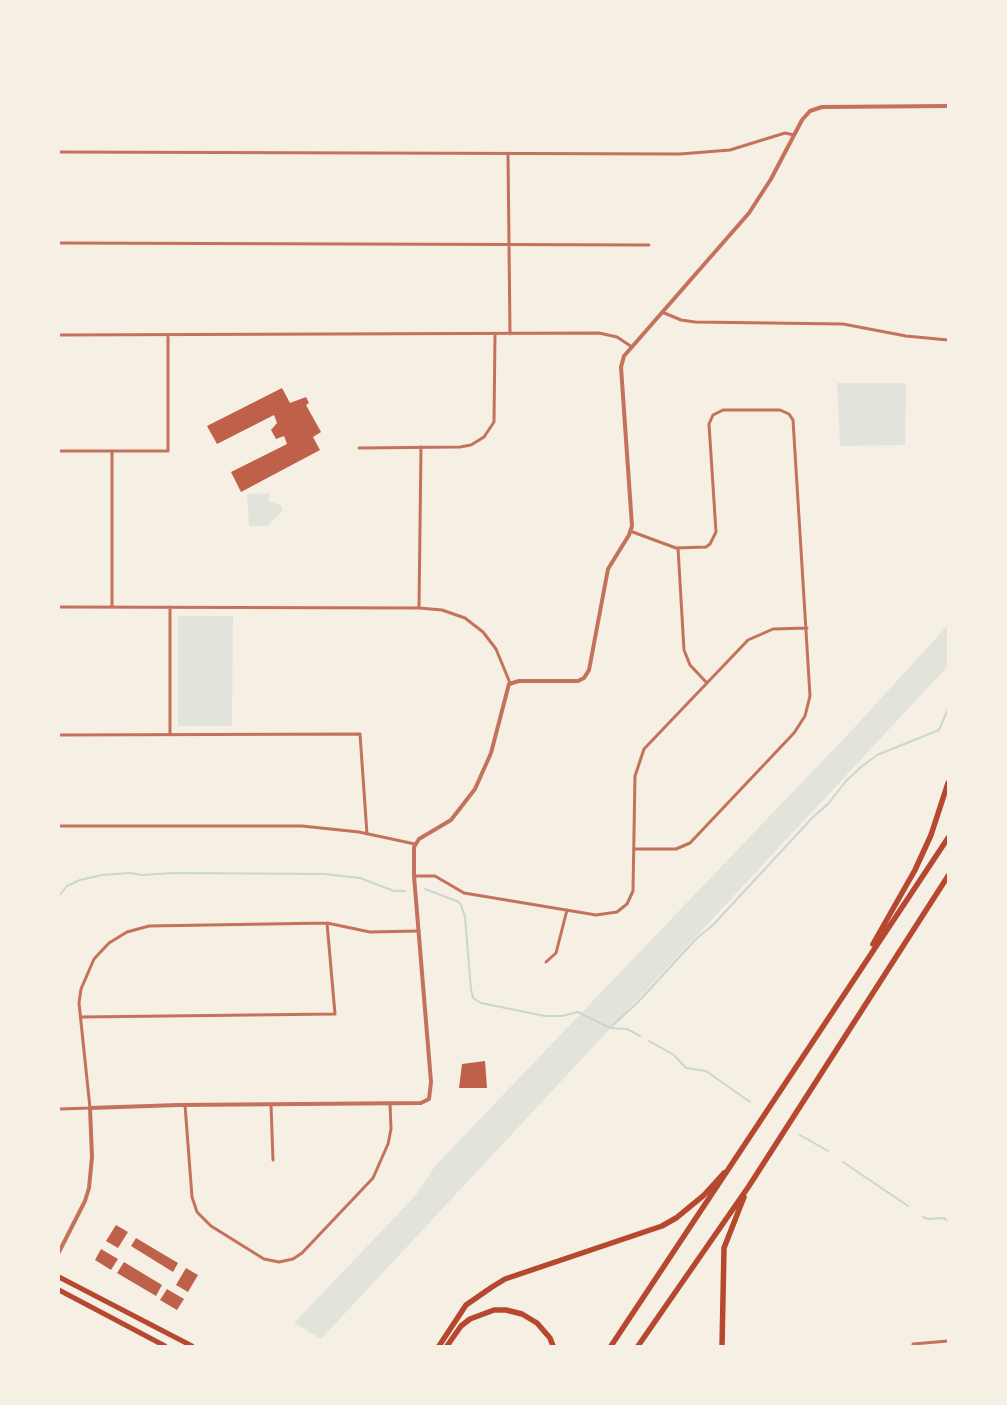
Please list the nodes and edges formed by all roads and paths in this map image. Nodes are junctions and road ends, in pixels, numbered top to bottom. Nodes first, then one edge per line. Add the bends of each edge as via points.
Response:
1 (948, 106) edge
2 (794, 135) junction
3 (59, 152) edge
4 (508, 154) junction
5 (59, 243) edge
6 (508, 245) junction
7 (650, 245) dead end
8 (662, 312) junction
9 (495, 334) junction
10 (510, 334) junction
11 (59, 335) edge
12 (168, 335) junction
13 (948, 340) edge
14 (632, 347) junction
15 (421, 447) junction
16 (359, 448) dead end
17 (59, 451) edge
18 (112, 451) junction
19 (630, 531) junction
20 (678, 548) junction
21 (59, 607) edge
22 (112, 607) junction
23 (170, 607) junction
24 (419, 608) junction
25 (806, 628) junction
26 (706, 682) junction
27 (510, 683) junction
28 (59, 735) edge
29 (170, 735) junction
30 (948, 783) edge
31 (59, 826) edge
32 (367, 834) junction
33 (948, 838) edge
34 (415, 844) junction
35 (634, 849) junction
36 (414, 876) junction
37 (948, 876) edge
38 (567, 910) junction
39 (327, 923) junction
40 (419, 931) junction
41 (546, 962) dead end
42 (852, 981) junction
43 (81, 1017) junction
44 (390, 1103) junction
45 (271, 1104) junction
46 (185, 1105) junction
47 (90, 1108) junction
48 (59, 1109) edge
49 (737, 1159) junction
50 (273, 1160) dead end
51 (749, 1186) junction
52 (59, 1252) edge
53 (59, 1277) edge
54 (59, 1290) edge
55 (948, 1341) edge
56 (913, 1345) edge
57 (165, 1346) edge
58 (192, 1346) edge
59 (439, 1346) edge
60 (447, 1346) edge
61 (553, 1346) edge
62 (611, 1346) edge
63 (638, 1346) edge
64 (722, 1346) edge

1 - 2 street via 822,107 805,115
2 - 4 street via 785,133 741,147 699,153
2 - 8 street via 749,213
3 - 4 street
4 - 6 street
5 - 6 street
6 - 7 street
6 - 10 street
8 - 13 street via 695,322 843,324
8 - 14 street
9 - 10 street
9 - 12 street
9 - 15 street via 494,422 489,432 477,442 464,446
10 - 14 street via 599,333 617,337
11 - 12 street
12 - 18 street via 168,451
14 - 19 street via 625,354 621,367
15 - 16 street
15 - 24 street
17 - 18 street
18 - 22 street
19 - 20 street
19 - 27 street via 608,569 586,675 576,681
20 - 25 street via 706,547 716,536 709,424 713,415 723,410 785,412 795,426
20 - 26 street via 684,650 690,665
21 - 22 street
22 - 23 street
23 - 24 street
23 - 29 street
24 - 27 street via 442,610 474,624 496,649
25 - 26 street via 774,629 756,634
25 - 35 street via 810,696 805,716 794,733 690,842 676,849
26 - 35 street via 644,749 640,758 635,776
27 - 34 street via 491,753 475,789 451,820
28 - 29 street
29 - 32 street via 360,734
30 - 42 highway via 931,835 915,870
31 - 32 street via 286,826
32 - 34 street
33 - 42 highway
34 - 36 street
35 - 38 street via 633,891 622,909 604,915
36 - 38 street via 435,876 464,893
36 - 40 street
37 - 51 highway
38 - 41 street via 556,953
39 - 40 street via 370,932
39 - 43 street via 149,926 128,932 109,943 88,968 81,989
39 - 43 street via 335,1014
40 - 44 street via 431,1093 424,1102
42 - 49 highway
43 - 47 street
44 - 45 street
44 - 46 street via 388,1144 373,1178 302,1253 279,1262 264,1259 211,1226 197,1212 192,1197
45 - 46 street
45 - 50 street
46 - 47 street
47 - 48 street
47 - 52 street via 92,1157 89,1188
49 - 59 highway via 704,1195 662,1226 492,1286 466,1305
49 - 62 highway
51 - 63 highway
51 - 64 highway via 724,1248
53 - 58 main road
54 - 57 main road
55 - 56 street
60 - 61 highway via 470,1319 494,1310 522,1314 537,1323

